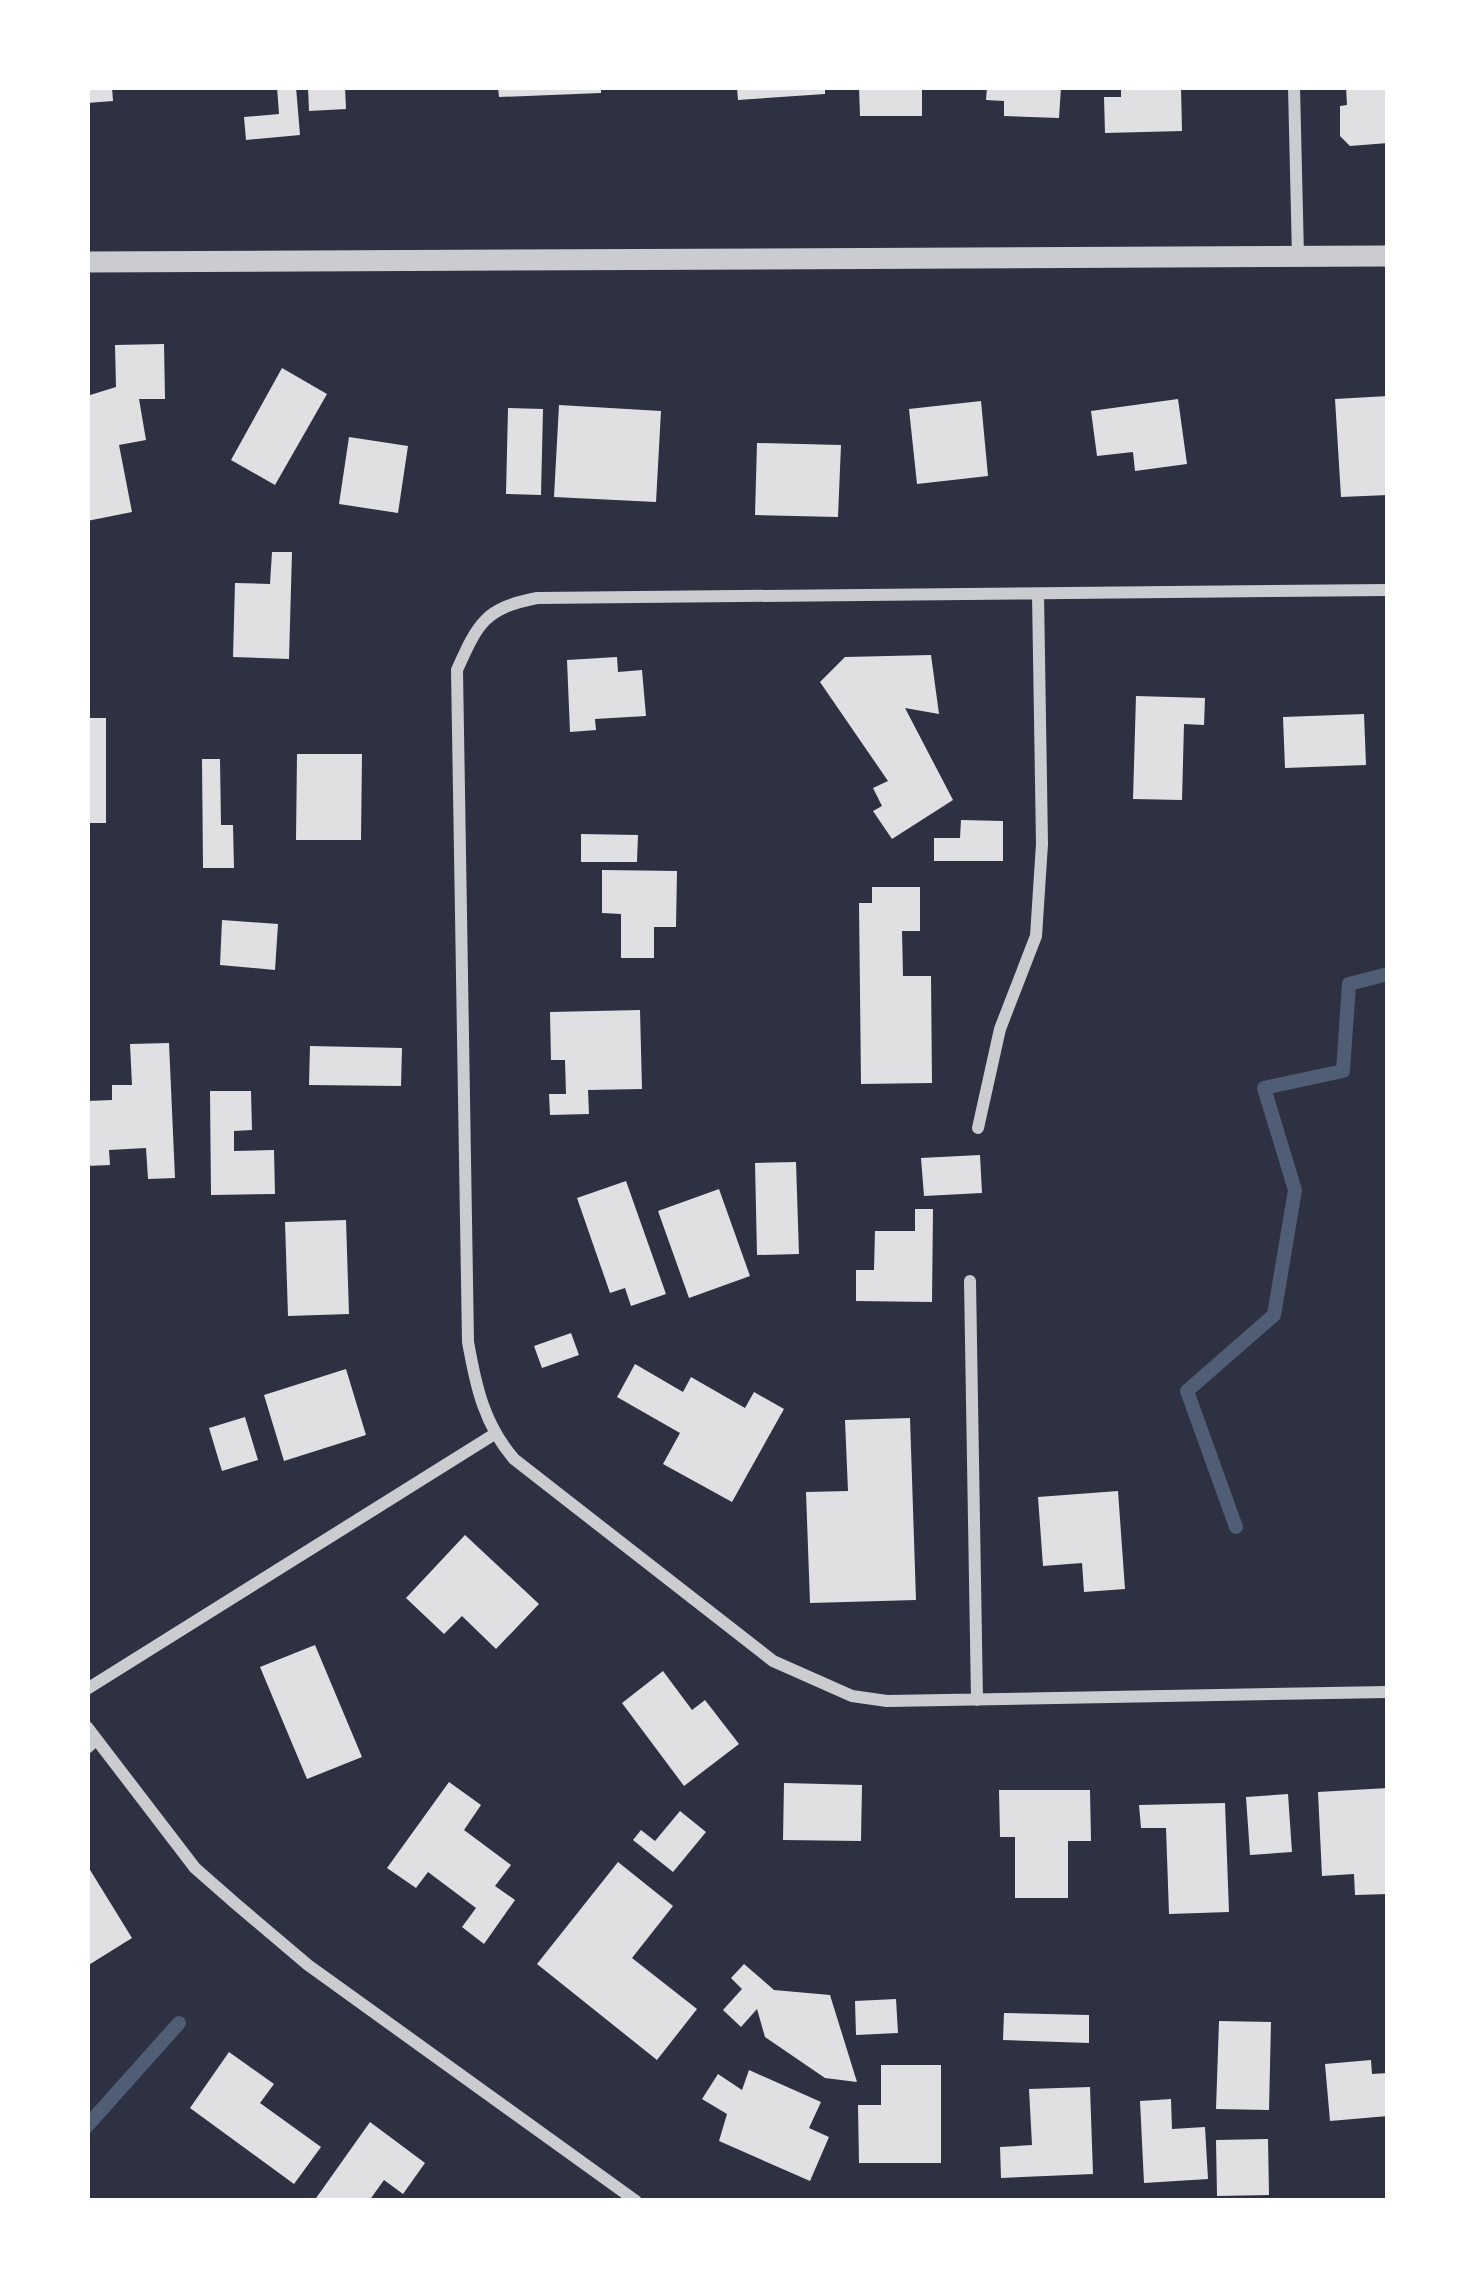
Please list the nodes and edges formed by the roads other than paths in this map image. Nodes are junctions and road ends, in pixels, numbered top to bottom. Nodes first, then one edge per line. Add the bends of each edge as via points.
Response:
1 (1294, 87) edge
2 (1298, 256) junction
3 (1388, 256) edge
4 (87, 262) edge
5 (1388, 590) edge
6 (1038, 594) junction
7 (978, 1128) dead end
8 (970, 1281) dead end
9 (493, 1435) junction
10 (87, 1689) edge
11 (1388, 1692) edge
12 (976, 1700) junction
13 (87, 1727) edge
14 (92, 1746) edge
15 (636, 2201) edge

1 - 2 street
2 - 3 street
2 - 4 street
5 - 6 street
6 - 7 street via 1036,936 1000,1029
6 - 9 street via 537,598 498,605 474,632 457,670 467,1342
8 - 12 street
9 - 10 street
9 - 12 street via 514,1460 773,1661 852,1696
11 - 12 street
13 - 14 street
14 - 15 street via 195,1868 308,1966

